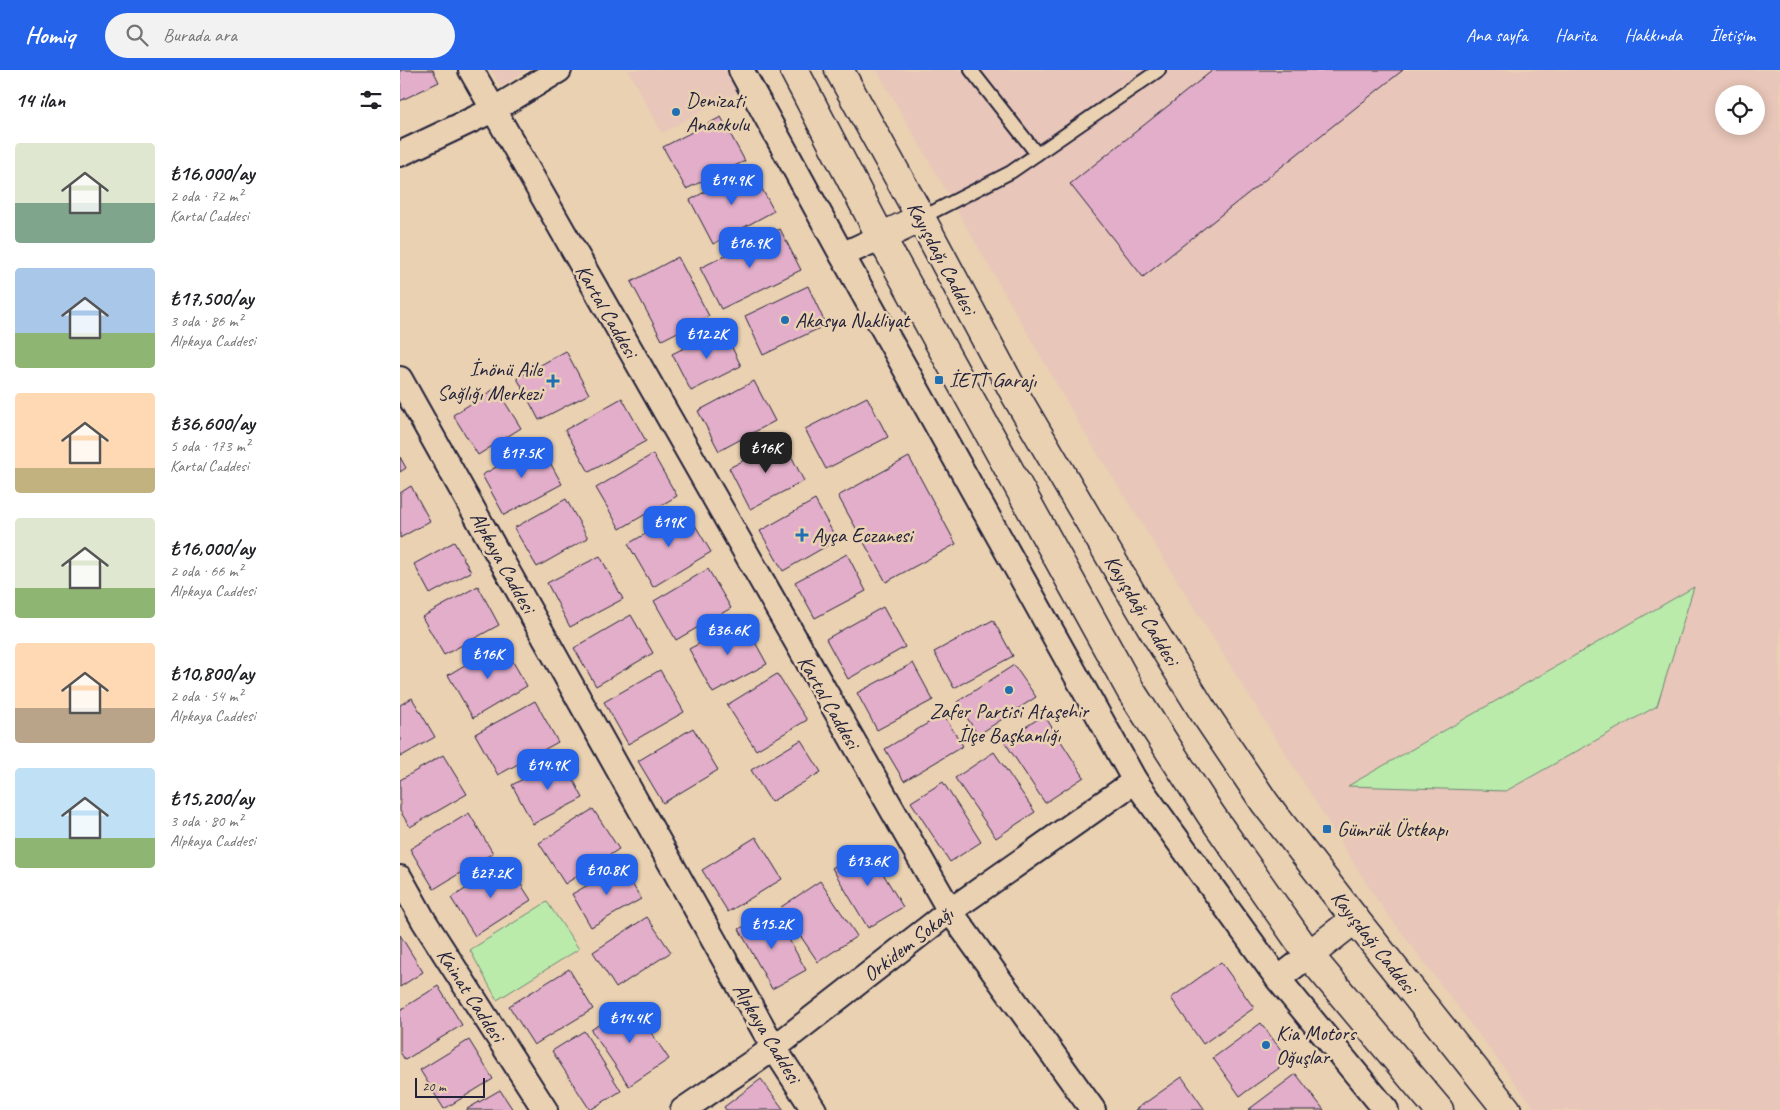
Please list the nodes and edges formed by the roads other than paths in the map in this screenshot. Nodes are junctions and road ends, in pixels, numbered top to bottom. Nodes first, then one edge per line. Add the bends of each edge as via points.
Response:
1 (471, 70) edge
2 (559, 70) edge
3 (741, 70) edge
4 (794, 70) edge
5 (838, 70) edge
6 (971, 70) edge
7 (1159, 70) edge
8 (494, 110) junction
9 (400, 154) edge
10 (1037, 154) junction
11 (921, 218) junction
12 (880, 237) junction
13 (842, 255) junction
14 (400, 379) edge
15 (1135, 781) junction
16 (400, 878) edge
17 (950, 912) junction
18 (1355, 919) junction
19 (1309, 955) junction
20 (1278, 979) junction
21 (774, 1048) junction
22 (545, 1110) edge
23 (683, 1110) edge
24 (814, 1110) edge
25 (1093, 1110) edge
26 (1386, 1110) edge
27 (1439, 1110) edge
28 (1507, 1110) edge

1 - 8 street, Kartal Caddesi
2 - 8 street
3 - 13 street
4 - 12 main road, Kayışdağı Caddesi
5 - 11 main road, Kayışdağı Caddesi
6 - 10 lane
7 - 10 lane
8 - 9 street
8 - 17 street, Kartal Caddesi
10 - 11 lane via 1011,172
11 - 12 main road
11 - 18 main road, Kayışdağı Caddesi via 1016,396 1192,693 1265,803
12 - 13 street
12 - 19 main road, Kayışdağı Caddesi via 1131,691 1211,815
13 - 15 street
14 - 21 street, Alpkaya Caddesi
15 - 17 street, Orkidem Sokağı
15 - 20 street
16 - 22 street, Kainat Caddesi
17 - 21 street, Orkidem Sokağı
17 - 25 street, Kartal Caddesi
18 - 19 main road
18 - 28 main road, Kayışdağı Caddesi
19 - 20 street
19 - 27 main road, Kayışdağı Caddesi
20 - 26 street
21 - 23 street, Orkidem Sokağı
21 - 24 street, Alpkaya Caddesi

